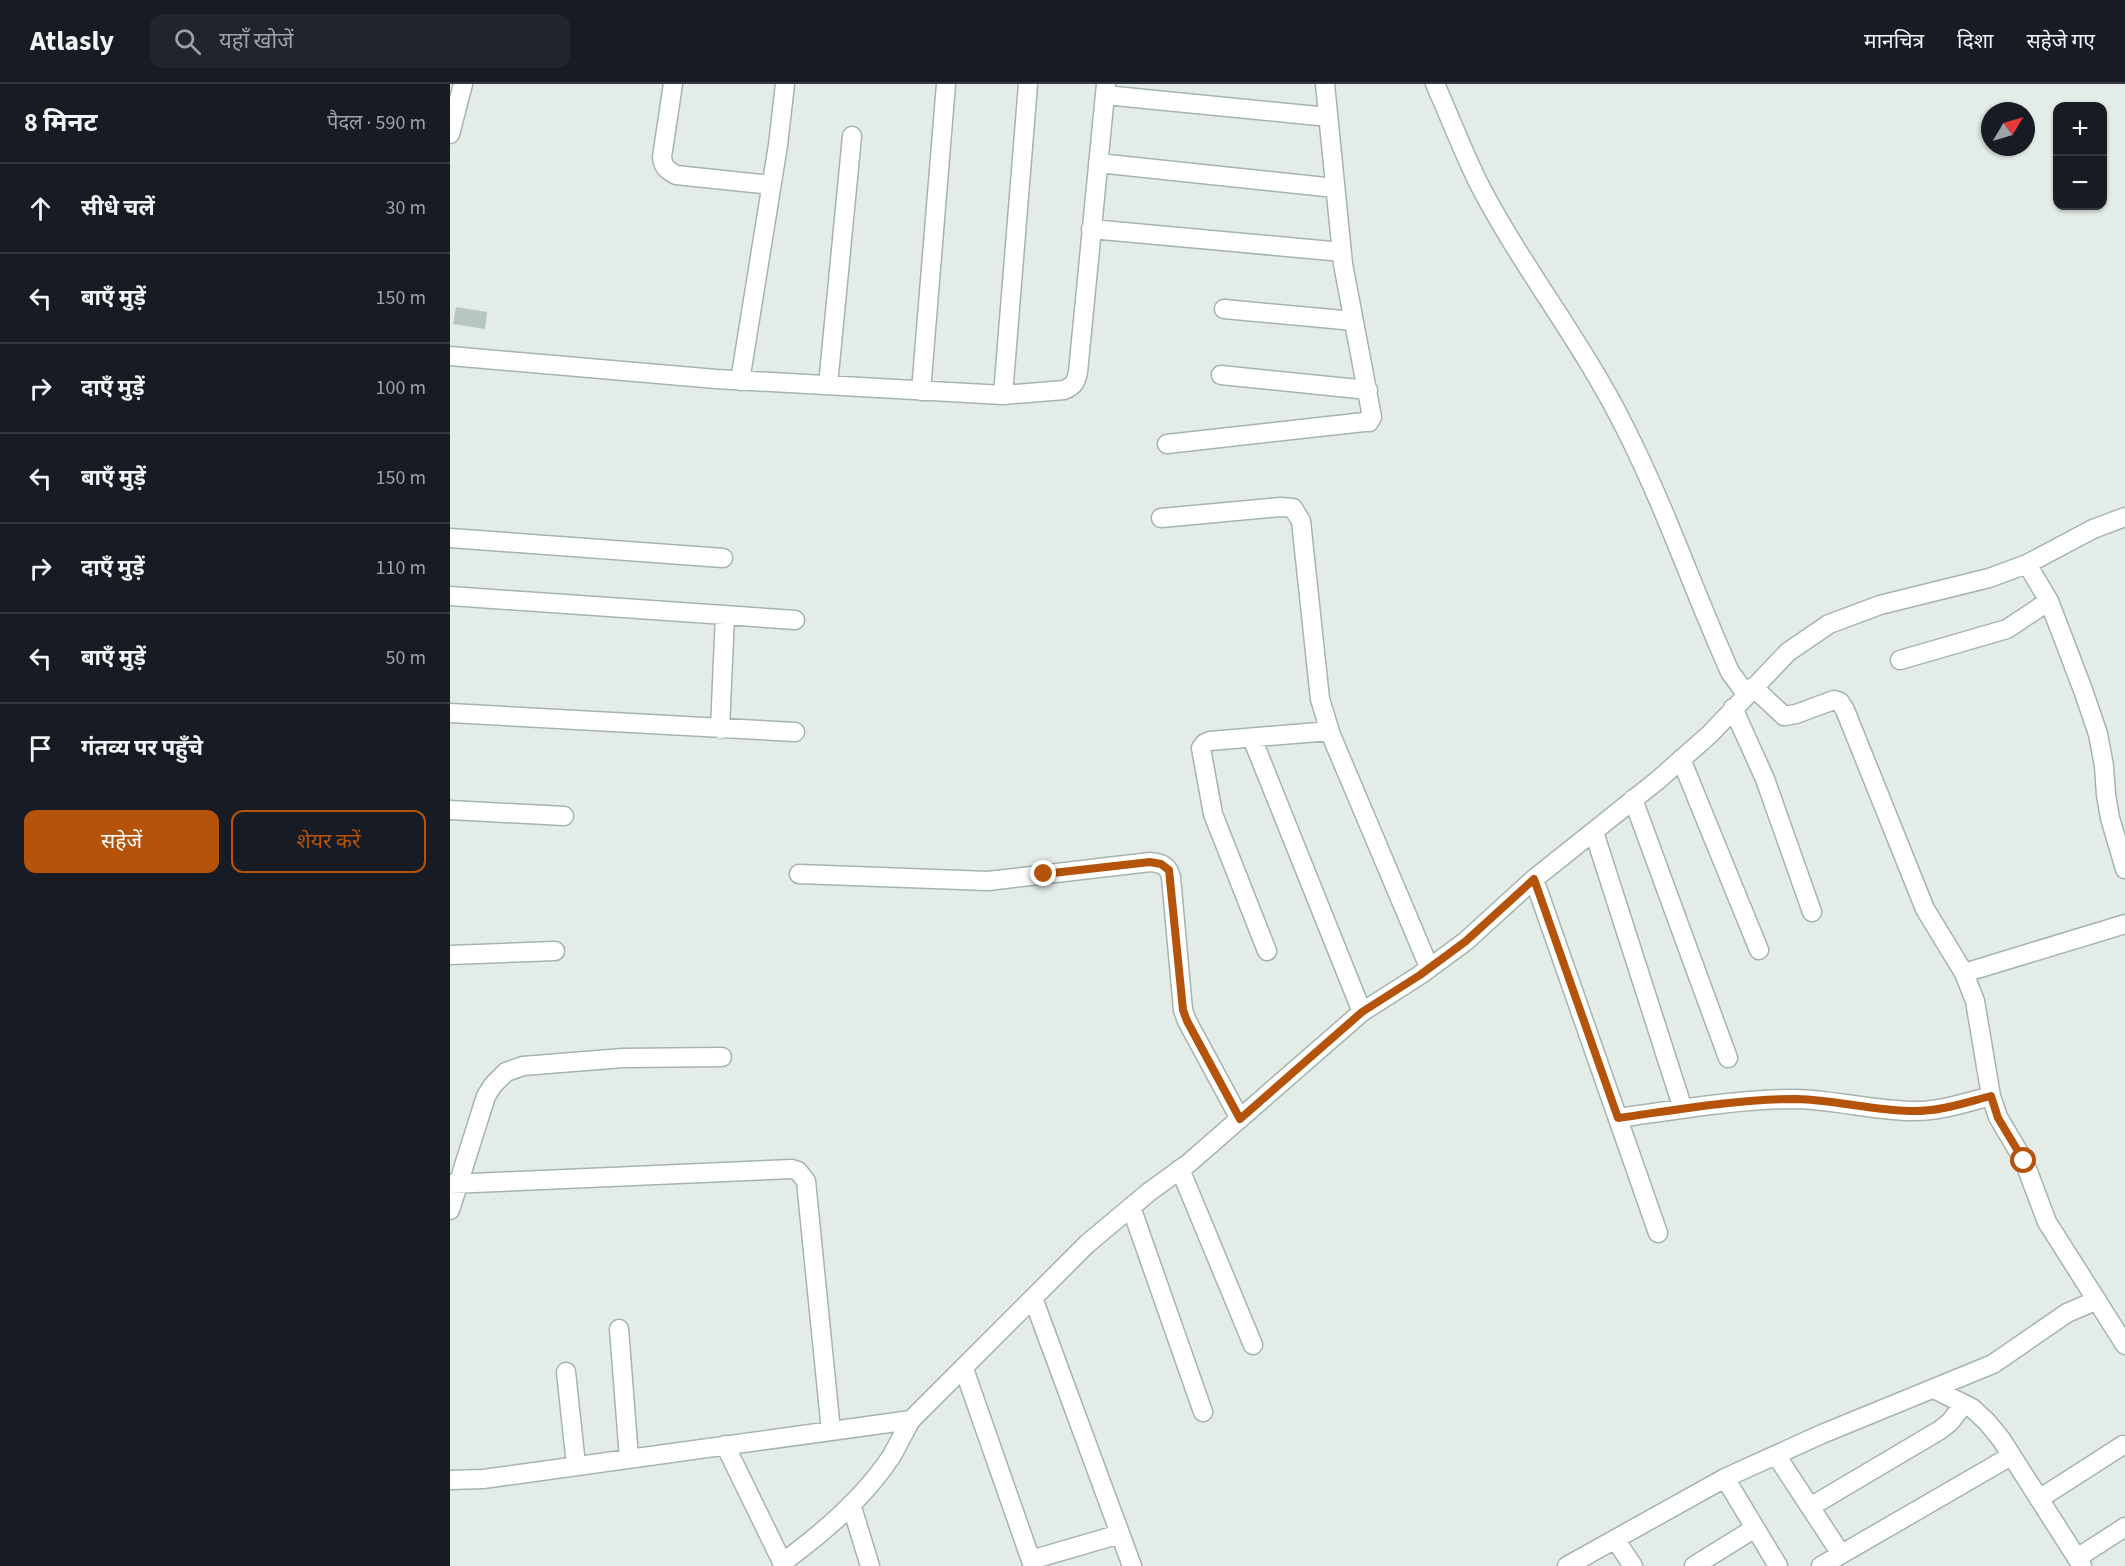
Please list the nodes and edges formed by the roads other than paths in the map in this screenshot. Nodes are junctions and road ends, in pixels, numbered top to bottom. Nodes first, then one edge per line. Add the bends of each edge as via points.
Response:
1 (463, 84) edge
2 (673, 84) edge
3 (785, 84) edge
4 (946, 84) edge
5 (1028, 84) edge
6 (1325, 84) edge
7 (1435, 84) edge
8 (1106, 90) edge
9 (1328, 117) junction
10 (450, 135) edge
11 (852, 136) dead end
12 (1098, 163) junction
13 (771, 185) junction
14 (1335, 188) junction
15 (1091, 229) junction
16 (1342, 252) junction
17 (1224, 309) dead end
18 (1354, 321) junction
19 (450, 356) edge
20 (1221, 375) dead end
21 (740, 381) junction
22 (828, 385) junction
23 (1368, 390) junction
24 (921, 391) junction
25 (1004, 395) junction
26 (1167, 444) dead end
27 (1161, 518) dead end
28 (2123, 522) edge
29 (450, 538) edge
30 (723, 558) dead end
31 (2027, 564) junction
32 (450, 596) edge
33 (2049, 601) junction
34 (725, 615) junction
35 (795, 620) dead end
36 (1900, 660) dead end
37 (1750, 690) junction
38 (1733, 708) junction
39 (450, 713) edge
40 (720, 729) junction
41 (1330, 731) junction
42 (795, 732) dead end
43 (1252, 738) junction
44 (1681, 759) junction
45 (1633, 799) junction
46 (450, 810) edge
47 (564, 816) dead end
48 (1594, 832) junction
49 (2125, 868) edge
50 (800, 874) dead end
51 (1534, 879) junction
52 (1812, 912) dead end
53 (2125, 924) edge
54 (1759, 950) dead end
55 (555, 951) dead end
56 (1267, 951) dead end
57 (450, 955) edge
58 (1429, 968) junction
59 (1964, 973) junction
60 (1362, 1012) junction
61 (722, 1056) dead end
62 (1728, 1058) dead end
63 (1991, 1096) junction
64 (1683, 1110) junction
65 (1618, 1118) junction
66 (1240, 1119) junction
67 (1180, 1169) junction
68 (454, 1184) edge
69 (1131, 1207) junction
70 (450, 1210) edge
71 (1658, 1233) dead end
72 (1033, 1298) junction
73 (2097, 1300) junction
74 (619, 1329) dead end
75 (1253, 1345) dead end
76 (2125, 1345) edge
77 (964, 1370) junction
78 (566, 1372) dead end
79 (1934, 1389) junction
80 (1964, 1404) junction
81 (1203, 1412) dead end
82 (911, 1420) junction
83 (831, 1431) junction
84 (724, 1445) junction
85 (2123, 1445) dead end
86 (1776, 1455) junction
87 (2011, 1456) junction
88 (629, 1458) junction
89 (576, 1465) junction
90 (1725, 1478) junction
91 (450, 1480) edge
92 (2039, 1499) junction
93 (851, 1504) junction
94 (1810, 1507) junction
95 (2125, 1527) edge
96 (1755, 1528) junction
97 (1120, 1533) junction
98 (1615, 1539) junction
99 (1841, 1554) junction
100 (2079, 1562) edge
101 (1032, 1563) edge
102 (783, 1564) edge
103 (870, 1566) edge
104 (1132, 1566) edge
105 (1567, 1566) edge
106 (1633, 1566) edge
107 (1694, 1566) edge
108 (1778, 1566) edge
109 (1821, 1566) edge

1 - 10 street
2 - 13 street via 662,157 667,171
3 - 13 street
4 - 24 street
5 - 25 street
6 - 9 street
7 - 37 street via 1479,184 1593,368 1626,429 1661,503 1730,672
8 - 9 street
8 - 12 street
9 - 14 street
11 - 22 street
12 - 14 street
12 - 15 street
13 - 21 street
14 - 16 street
15 - 16 street
15 - 25 street via 1076,382 1064,390
16 - 18 street
17 - 18 street
18 - 23 street
19 - 21 street
20 - 23 street
21 - 22 street
22 - 24 street
23 - 26 street via 1372,412 1369,422
24 - 25 street
27 - 41 street via 1280,507 1293,508 1297,513 1320,699
28 - 31 street via 2093,529
29 - 30 street
31 - 33 street
31 - 37 street via 1989,578 1880,605 1829,624 1788,652
32 - 34 street
33 - 36 street via 2007,629
33 - 49 street via 2098,735 2110,818
34 - 35 street
34 - 40 street
37 - 38 street
37 - 59 street via 1784,716 1834,700 1840,702 1924,909
38 - 44 street
38 - 52 street via 1765,779
39 - 40 street
40 - 42 street
41 - 43 street
41 - 58 street
43 - 56 street via 1210,741 1201,748 1213,814
43 - 60 street
44 - 45 street
44 - 54 street
45 - 48 street
45 - 62 street
46 - 47 street
48 - 51 street
48 - 64 street
50 - 66 street via 988,881 1150,862 1161,864 1171,877 1183,1010
51 - 58 street via 1466,941
51 - 65 street
53 - 59 street
55 - 57 street
58 - 60 street
59 - 63 street via 1975,1001
60 - 66 street
61 - 68 street via 612,1059 523,1066 507,1072 486,1096
63 - 64 street via 1950,1107 1911,1111 1795,1099
63 - 73 street via 1998,1118 2024,1161 2047,1222
64 - 65 street
65 - 71 street
66 - 67 street
67 - 69 street
67 - 75 street
68 - 70 street
68 - 83 street via 798,1171 806,1181
69 - 72 street
69 - 81 street
72 - 77 street
72 - 97 street
73 - 76 street
73 - 79 street via 2067,1312 1993,1364
74 - 88 street
77 - 82 street
77 - 101 street
78 - 89 street
79 - 80 street
79 - 86 street
80 - 87 street via 1987,1422
80 - 94 street via 1940,1430
82 - 83 street
82 - 93 street via 890,1457
83 - 84 street
84 - 88 street
84 - 102 street
85 - 92 street
86 - 90 street
86 - 94 street
87 - 92 street
87 - 99 street
88 - 89 street
89 - 91 street
90 - 96 street
90 - 98 street
92 - 100 street
93 - 102 street
93 - 103 street
94 - 99 street
95 - 100 street
96 - 107 street
96 - 108 street
97 - 101 street
97 - 104 street
98 - 105 street
98 - 106 street
99 - 109 street

